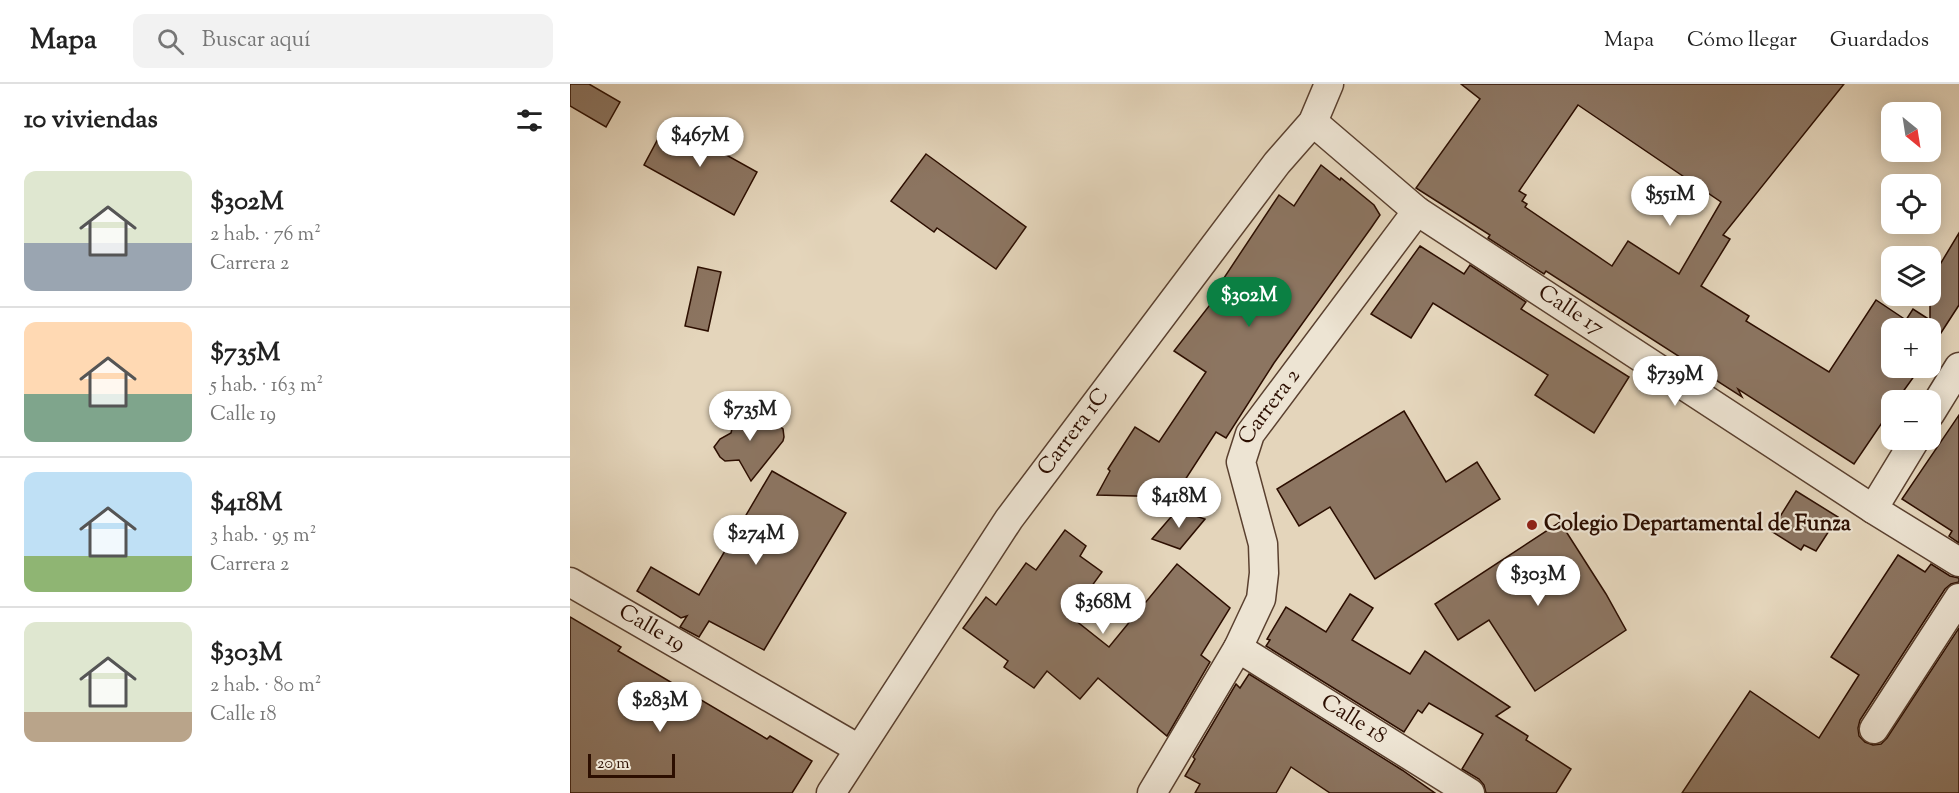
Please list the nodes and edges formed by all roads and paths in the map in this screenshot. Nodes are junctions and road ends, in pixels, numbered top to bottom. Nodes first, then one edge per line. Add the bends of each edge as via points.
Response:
1 (1329, 84) edge
2 (1313, 123) junction
3 (1417, 211) junction
4 (1959, 367) edge
5 (1941, 396) edge
6 (1909, 450) edge
7 (1873, 509) junction
8 (1959, 562) edge
9 (570, 582) edge
10 (1959, 598) edge
11 (1238, 648) junction
12 (1874, 729) dead end
13 (859, 749) junction
14 (831, 793) edge
15 (1152, 793) edge
16 (1470, 793) edge

1 - 2 street, Carrera 1C
2 - 3 street, Calle 17
2 - 13 street, Carrera 1C via 1277,163 1009,519
3 - 7 street, Calle 17
3 - 11 street, Carrera 2 via 1250,434 1241,462 1263,544 1264,573 1261,599
4 - 5 street
6 - 7 street
7 - 8 street, Calle 17
9 - 13 street, Calle 19
10 - 12 street
11 - 15 street, Carrera 2
11 - 16 street, Calle 18
13 - 14 street, Carrera 1C

